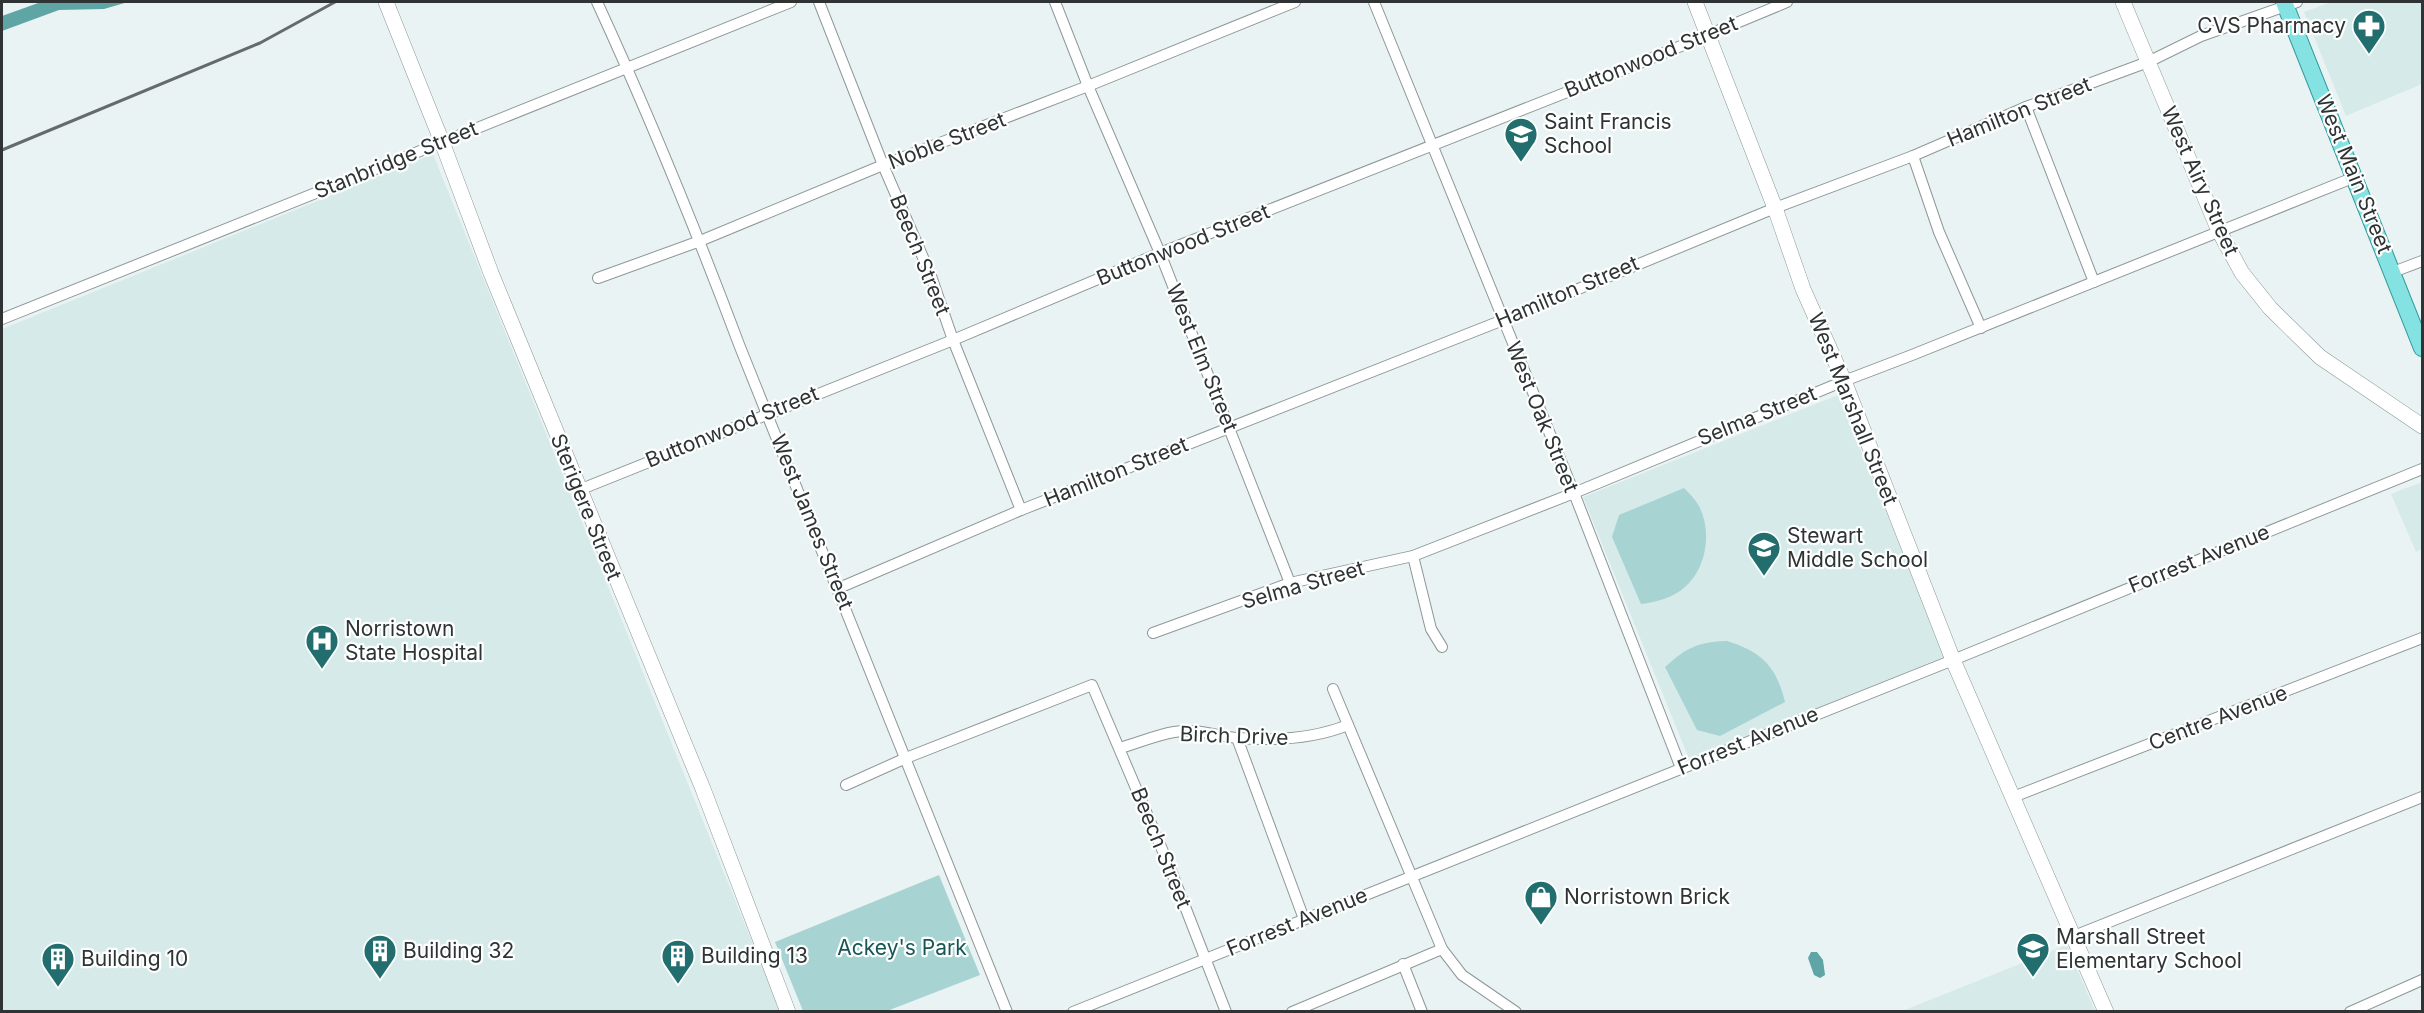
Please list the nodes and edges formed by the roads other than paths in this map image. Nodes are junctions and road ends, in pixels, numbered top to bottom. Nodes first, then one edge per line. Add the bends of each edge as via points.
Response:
1 (386, 2) edge
2 (597, 2) edge
3 (791, 2) edge
4 (819, 2) edge
5 (1055, 2) edge
6 (1295, 2) edge
7 (1374, 2) edge
8 (1695, 2) edge
9 (1787, 2) edge
10 (2123, 2) edge
11 (2289, 3) edge
12 (1709, 33) junction
13 (2148, 62) junction
14 (627, 67) junction
15 (1088, 86) junction
16 (2026, 106) junction
17 (442, 142) junction
18 (1431, 145) junction
19 (1913, 156) junction
20 (882, 165) junction
21 (2355, 177) junction
22 (1775, 208) junction
23 (2219, 231) junction
24 (700, 241) junction
25 (1160, 253) junction
26 (2422, 261) edge
27 (2393, 272) junction
28 (598, 278) dead end
29 (2094, 282) junction
30 (2, 319) edge
31 (1503, 320) junction
32 (1981, 328) junction
33 (953, 340) junction
34 (2422, 348) edge
35 (1844, 381) junction
36 (768, 412) junction
37 (2422, 426) edge
38 (1229, 427) junction
39 (2422, 469) edge
40 (579, 490) junction
41 (1574, 493) junction
42 (1021, 510) junction
43 (1413, 556) junction
44 (1290, 584) junction
45 (838, 588) junction
46 (1153, 633) dead end
47 (2422, 638) edge
48 (1442, 647) dead end
49 (1953, 660) junction
50 (1333, 689) dead end
51 (1348, 725) junction
52 (1237, 738) junction
53 (1120, 748) junction
54 (906, 758) junction
55 (1681, 768) junction
56 (846, 785) dead end
57 (2013, 797) junction
58 (2422, 797) edge
59 (1411, 876) junction
60 (1304, 919) junction
61 (2074, 936) junction
62 (1442, 949) junction
63 (1205, 959) junction
64 (1403, 964) junction
65 (2422, 980) edge
66 (788, 1011) edge
67 (1007, 1011) edge
68 (1073, 1011) edge
69 (1226, 1011) edge
70 (1292, 1011) edge
71 (1422, 1011) edge
72 (1516, 1011) edge
73 (2106, 1011) edge
74 (2350, 1011) edge

1 - 17 street, Sterigere Street
2 - 14 street, West James Street
3 - 14 street, Stanbridge Street
4 - 20 street, Beech Street
5 - 15 street, West Elm Street
6 - 15 street, Noble Street
7 - 18 street, West Oak Street
8 - 12 street, West Marshall Street
9 - 12 street, Buttonwood Street
10 - 13 street, West Airy Street
11 - 13 street, Hamilton Street via 2201,36
11 - 21 main road, West Main Street
12 - 18 street, Buttonwood Street via 1628,69
12 - 22 street, West Marshall Street
13 - 16 street, Hamilton Street
13 - 23 street, West Airy Street
14 - 17 street, Stanbridge Street
14 - 24 street, West James Street
15 - 20 street, Noble Street
15 - 25 street, West Elm Street
16 - 19 street, Hamilton Street
16 - 29 street
17 - 30 street, Stanbridge Street
17 - 40 street, Sterigere Street
18 - 25 street, Buttonwood Street
18 - 31 street, West Oak Street
19 - 22 street, Hamilton Street
19 - 32 street via 1939,232
20 - 24 street, Noble Street
20 - 33 street, Beech Street via 931,276
21 - 23 street, Selma Street
21 - 27 main road, West Main Street
22 - 31 street, Hamilton Street
22 - 35 street, West Marshall Street via 1803,289
23 - 29 street, Selma Street
23 - 37 street, West Airy Street via 2242,273 2292,332 2349,378
24 - 28 street, Noble Street
24 - 36 street, West James Street
25 - 33 street, Buttonwood Street
25 - 38 street, West Elm Street
26 - 27 street
27 - 34 main road, West Main Street
29 - 32 street, Selma Street
31 - 38 street, Hamilton Street
31 - 41 street, West Oak Street
32 - 35 street, Selma Street
33 - 36 street, Buttonwood Street
33 - 42 street, Beech Street
35 - 41 street, Selma Street
35 - 49 street, West Marshall Street
36 - 40 street, Buttonwood Street
36 - 45 street, West James Street
38 - 42 street, Hamilton Street
38 - 44 street, West Elm Street
39 - 49 street, Forrest Avenue
40 - 66 street, Sterigere Street via 703,789
41 - 43 street, Selma Street
41 - 55 street, West Oak Street
42 - 45 street, Hamilton Street
43 - 44 street, Selma Street
43 - 48 street via 1431,629
44 - 46 street, Selma Street
45 - 54 street, West James Street
47 - 57 street, Centre Avenue
49 - 55 street, Forrest Avenue
49 - 57 street, West Marshall Street
50 - 51 street
51 - 52 street, Birch Drive via 1301,739
51 - 59 street
52 - 53 street, Birch Drive via 1207,731 1174,732
52 - 60 street
53 - 54 street, Beech Street via 1092,685
53 - 63 street, Beech Street
54 - 56 street
54 - 67 street, West James Street
55 - 59 street, Forrest Avenue
57 - 61 street, West Marshall Street
58 - 61 street
59 - 60 street, Forrest Avenue
59 - 62 street
60 - 63 street, Forrest Avenue
61 - 73 street, West Marshall Street
62 - 64 street
62 - 72 street via 1462,975
63 - 68 street, Forrest Avenue
63 - 69 street, Beech Street
64 - 70 street
64 - 71 street
65 - 74 street

